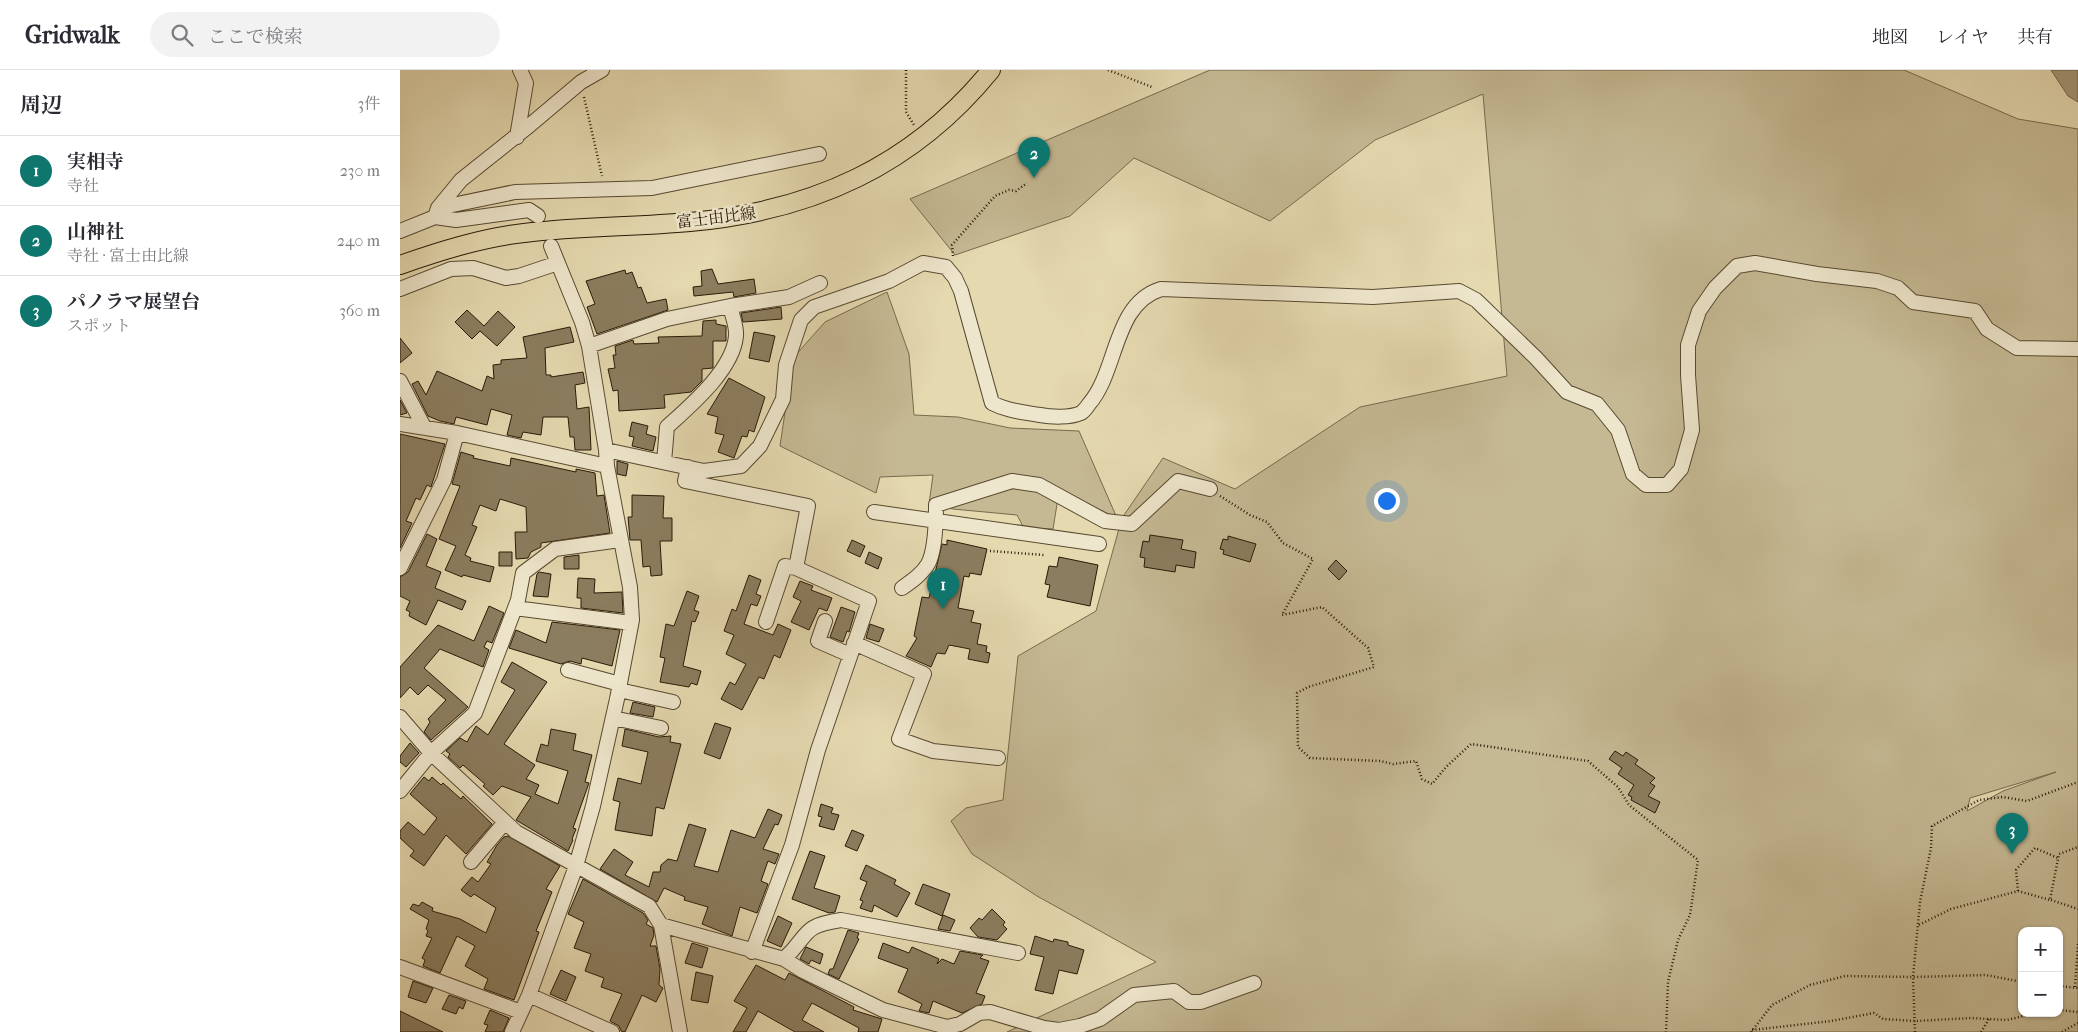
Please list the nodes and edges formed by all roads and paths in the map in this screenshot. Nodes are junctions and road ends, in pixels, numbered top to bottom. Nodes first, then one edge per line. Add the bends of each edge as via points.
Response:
1 (520, 70) edge
2 (602, 70) edge
3 (906, 70) edge
4 (991, 70) edge
5 (1108, 70) edge
6 (581, 82) junction
7 (1152, 86) dead end
8 (916, 128) dead end
9 (517, 137) junction
10 (819, 154) dead end
11 (1028, 183) dead end
12 (605, 188) junction
13 (436, 213) junction
14 (538, 216) dead end
15 (400, 231) edge
16 (551, 246) dead end
17 (953, 261) dead end
18 (558, 263) junction
19 (400, 265) edge
20 (820, 283) dead end
21 (400, 289) edge
22 (730, 306) junction
23 (589, 346) junction
24 (2078, 349) edge
25 (400, 381) edge
26 (400, 424) edge
27 (424, 427) junction
28 (457, 433) junction
29 (606, 450) junction
30 (664, 462) junction
31 (607, 466) junction
32 (688, 467) junction
33 (1210, 489) joint
34 (874, 512) dead end
35 (936, 521) junction
36 (620, 540) junction
37 (1099, 544) dead end
38 (990, 551) dead end
39 (1044, 555) dead end
40 (400, 568) edge
41 (796, 568) junction
42 (902, 588) dead end
43 (515, 608) junction
44 (825, 621) dead end
45 (766, 622) dead end
46 (631, 623) junction
47 (852, 649) junction
48 (568, 670) dead end
49 (619, 687) junction
50 (673, 702) dead end
51 (400, 717) edge
52 (613, 718) junction
53 (661, 728) dead end
54 (431, 753) junction
55 (998, 758) dead end
56 (2078, 782) edge
57 (400, 791) edge
58 (505, 822) junction
59 (2078, 846) edge
60 (2058, 858) junction
61 (470, 862) dead end
62 (576, 866) junction
63 (2018, 891) junction
64 (2050, 900) junction
65 (2078, 909) edge
66 (661, 925) junction
67 (1919, 925) junction
68 (2078, 944) edge
69 (752, 952) junction
70 (1018, 953) dead end
71 (784, 959) junction
72 (400, 967) edge
73 (1912, 977) junction
74 (2018, 981) edge
75 (1254, 983) dead end
76 (2063, 986) edge
77 (2077, 988) edge
78 (529, 995) junction
79 (2063, 1010) edge
80 (521, 1012) junction
81 (2078, 1012) edge
82 (2019, 1017) edge
83 (1989, 1019) junction
84 (1916, 1021) junction
85 (2078, 1022) edge
86 (1751, 1031) edge
87 (512, 1032) edge
88 (612, 1032) edge
89 (680, 1032) edge
90 (1666, 1032) edge
91 (1915, 1032) edge
92 (1981, 1032) edge
93 (2062, 1032) edge

1 - 9 street via 526,82
2 - 6 street
3 - 8 path via 906,112
4 - 19 main road, 富士由比線 via 937,127 897,156 850,182 801,202 752,214 690,222 524,233 465,244
5 - 7 path
6 - 9 street
6 - 12 path
9 - 13 street via 461,180
10 - 12 street via 652,188
11 - 17 path via 1016,191 1009,190 995,196 952,245
12 - 13 street via 515,192
13 - 14 street via 456,220 529,210
13 - 15 street
16 - 18 street
18 - 21 street via 506,278 473,268 451,269
18 - 23 street
20 - 22 street via 789,297
22 - 23 street via 667,319
22 - 30 street via 737,335 734,345 715,380 667,427
23 - 29 street
24 - 32 street via 2018,348 1987,329 1975,311 1913,302 1898,288 1877,281 1755,263 1737,266 1715,288 1699,311 1688,345 1692,430 1681,469 1666,485 1646,485 1633,474 1618,430 1597,404 1567,392 1476,300 1459,291 1373,296 1161,289 1150,292 1138,301 1125,324 1097,395 1082,412 1051,417 1004,409 992,403 955,278 946,268 923,263 889,281 814,307 801,320 786,365 783,399 760,446 741,466 704,471
25 - 27 street
26 - 27 street
27 - 28 street
28 - 31 street
28 - 40 street via 444,480
29 - 30 street
29 - 31 street
30 - 32 street
31 - 36 street
32 - 41 street via 685,481 808,506
33 - 35 street via 1178,481 1132,524 1105,521 1039,485 1012,481 936,506
33 - 90 path via 1267,522 1283,543 1313,559 1282,615 1322,607 1368,648 1374,667 1297,693 1298,748 1310,758 1393,764 1416,761 1422,779 1432,784 1446,766 1471,744 1588,761 1618,787 1629,806 1698,860 1690,916 1678,940 1668,982
34 - 35 street
35 - 37 street
35 - 42 street via 928,563
36 - 43 street via 555,549 523,573
36 - 46 street via 630,587
38 - 39 path
41 - 45 street via 785,566
41 - 47 street via 869,601
43 - 46 street
43 - 54 street via 475,713
44 - 47 street via 818,641
46 - 49 street
47 - 55 street via 924,674 899,739 933,751
47 - 69 street via 818,750 792,845
48 - 49 street
49 - 50 street
49 - 52 street
51 - 54 street
52 - 53 street
52 - 62 street
54 - 57 street
54 - 58 street
56 - 67 path via 2027,801 2003,797 1979,800 1932,826
58 - 61 street
58 - 62 street via 516,832
59 - 60 path via 2059,854
60 - 63 path via 2034,848 2016,870
60 - 64 path
62 - 66 street via 649,906
62 - 78 street
63 - 64 path
63 - 67 path via 1951,909
64 - 65 path
66 - 69 street
66 - 89 street
67 - 73 path
68 - 77 path
69 - 71 street
70 - 71 street via 841,920 820,923 807,930
71 - 75 street via 883,1010 947,1027 979,1013 990,1012 1059,1030 1100,1018 1134,994 1174,991 1189,1002 1201,1002
72 - 80 street
73 - 74 path via 1986,975
73 - 84 path
73 - 86 path via 1845,976 1810,985 1772,1005
76 - 77 path
78 - 80 street
78 - 88 street
79 - 81 path
80 - 87 street
82 - 83 path
83 - 84 path
83 - 92 path
84 - 86 path via 1883,1019 1874,1013
84 - 91 path
85 - 93 path

